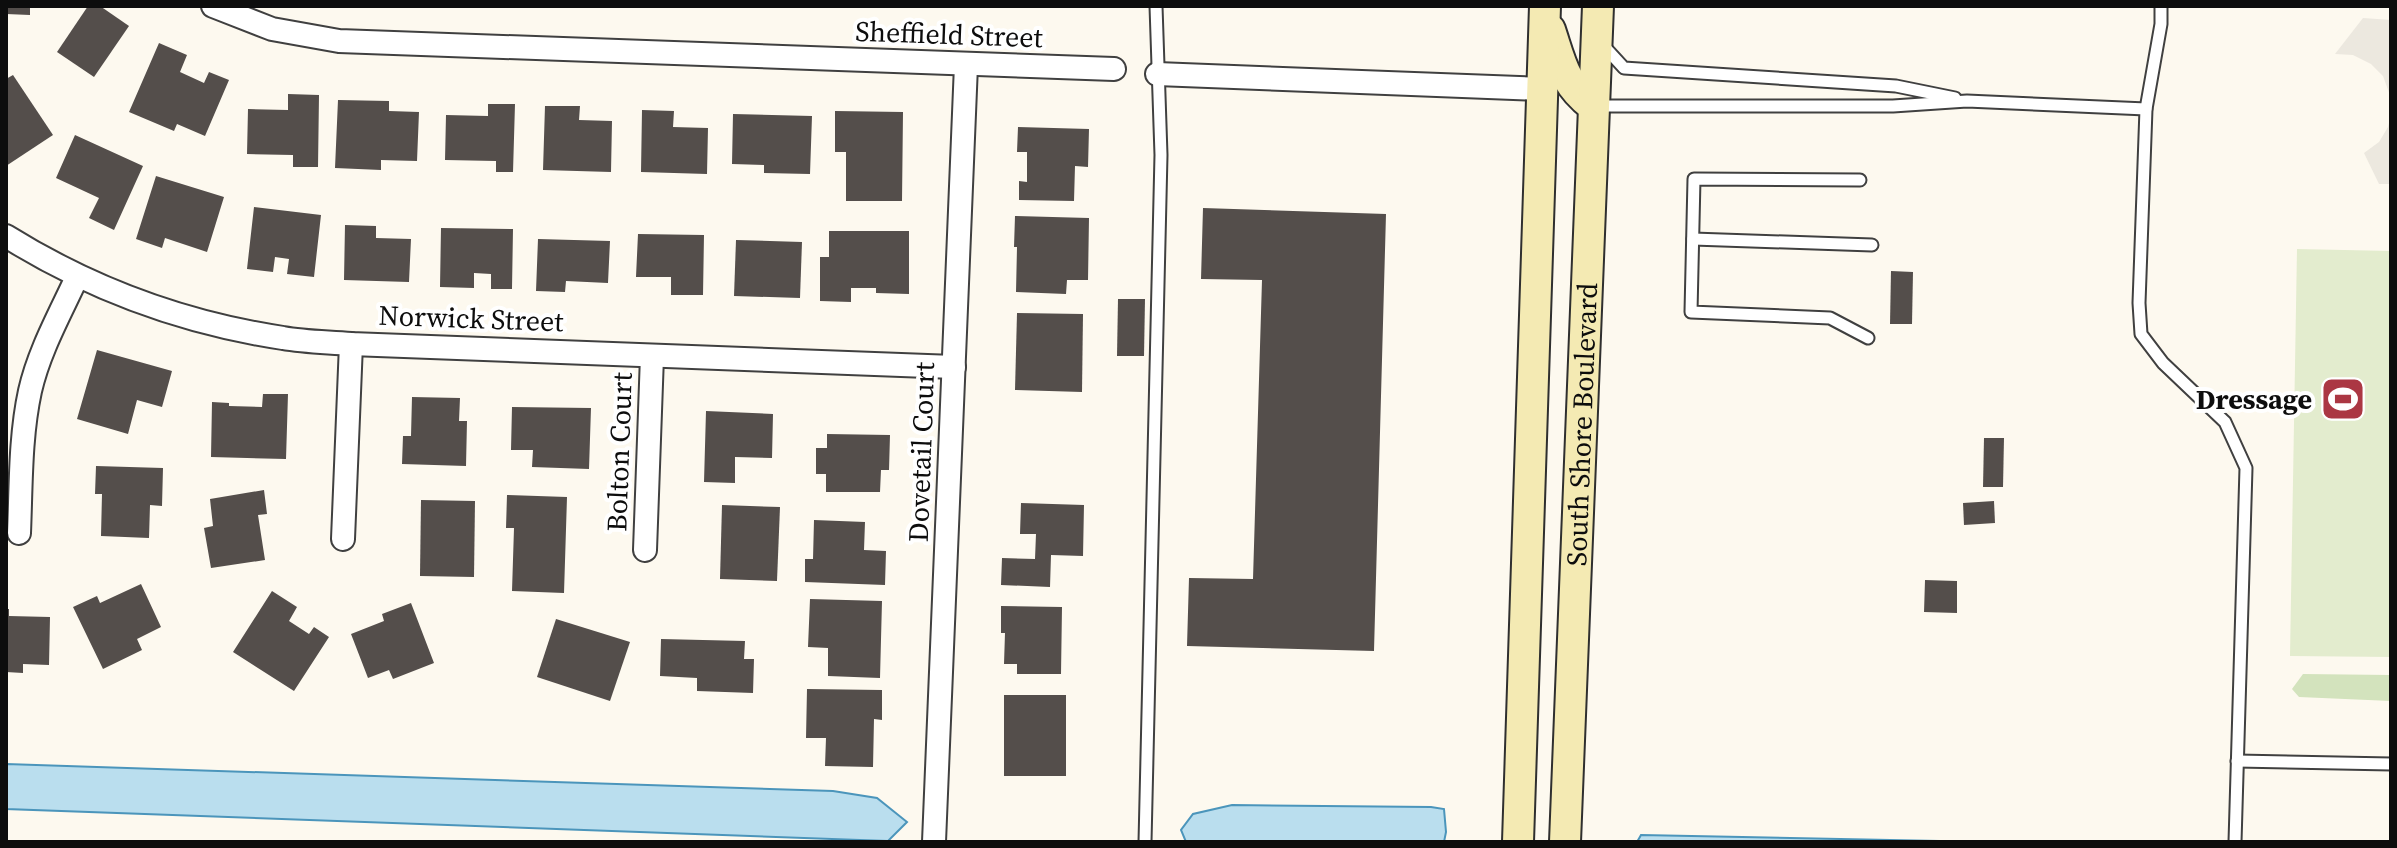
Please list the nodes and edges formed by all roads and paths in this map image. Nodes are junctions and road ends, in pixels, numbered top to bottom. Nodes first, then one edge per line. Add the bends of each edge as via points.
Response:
1 (213, 6) edge
2 (1156, 6) edge
3 (1598, 6) edge
4 (2161, 6) edge
5 (1545, 10) edge
6 (1596, 38) junction
7 (966, 65) junction
8 (1114, 69) dead end
9 (1157, 74) junction
10 (1542, 89) junction
11 (1967, 101) junction
12 (1593, 106) junction
13 (2146, 109) junction
14 (1591, 164) junction
15 (1860, 180) dead end
16 (6, 236) edge
17 (1693, 239) junction
18 (1872, 245) dead end
19 (77, 277) junction
20 (1868, 338) dead end
21 (351, 344) junction
22 (652, 356) junction
23 (954, 367) junction
24 (19, 533) dead end
25 (343, 539) dead end
26 (645, 550) dead end
27 (2237, 761) junction
28 (2391, 764) edge
29 (934, 842) edge
30 (1145, 842) edge
31 (1518, 842) edge
32 (1565, 842) edge
33 (2235, 842) edge

1 - 7 street, Sheffield Street via 272,29 339,41
2 - 9 lane
3 - 6 street, South Shore Boulevard
4 - 13 lane
5 - 10 street, South Shore Boulevard
5 - 12 street via 1566,75
6 - 11 lane via 1624,68 1896,86
6 - 12 street, South Shore Boulevard
7 - 8 street, Sheffield Street
7 - 23 street, Dovetail Court
9 - 10 street
9 - 30 lane via 1161,155
10 - 14 street via 1563,101 1572,114
10 - 31 street, South Shore Boulevard
11 - 12 lane via 1893,106
11 - 13 lane
12 - 14 street, South Shore Boulevard
13 - 27 lane via 2141,334 2163,363 2225,422 2246,468
14 - 32 street, South Shore Boulevard
15 - 17 lane via 1694,179
16 - 19 street, Norwick Street
17 - 18 lane
17 - 20 lane via 1691,312 1830,318
19 - 21 street, Norwick Street via 218,326
19 - 24 street via 30,390
21 - 22 street, Norwick Street
21 - 25 street
22 - 23 street, Norwick Street
22 - 26 street, Bolton Court
23 - 29 street, Dovetail Court
27 - 28 lane
27 - 33 lane

